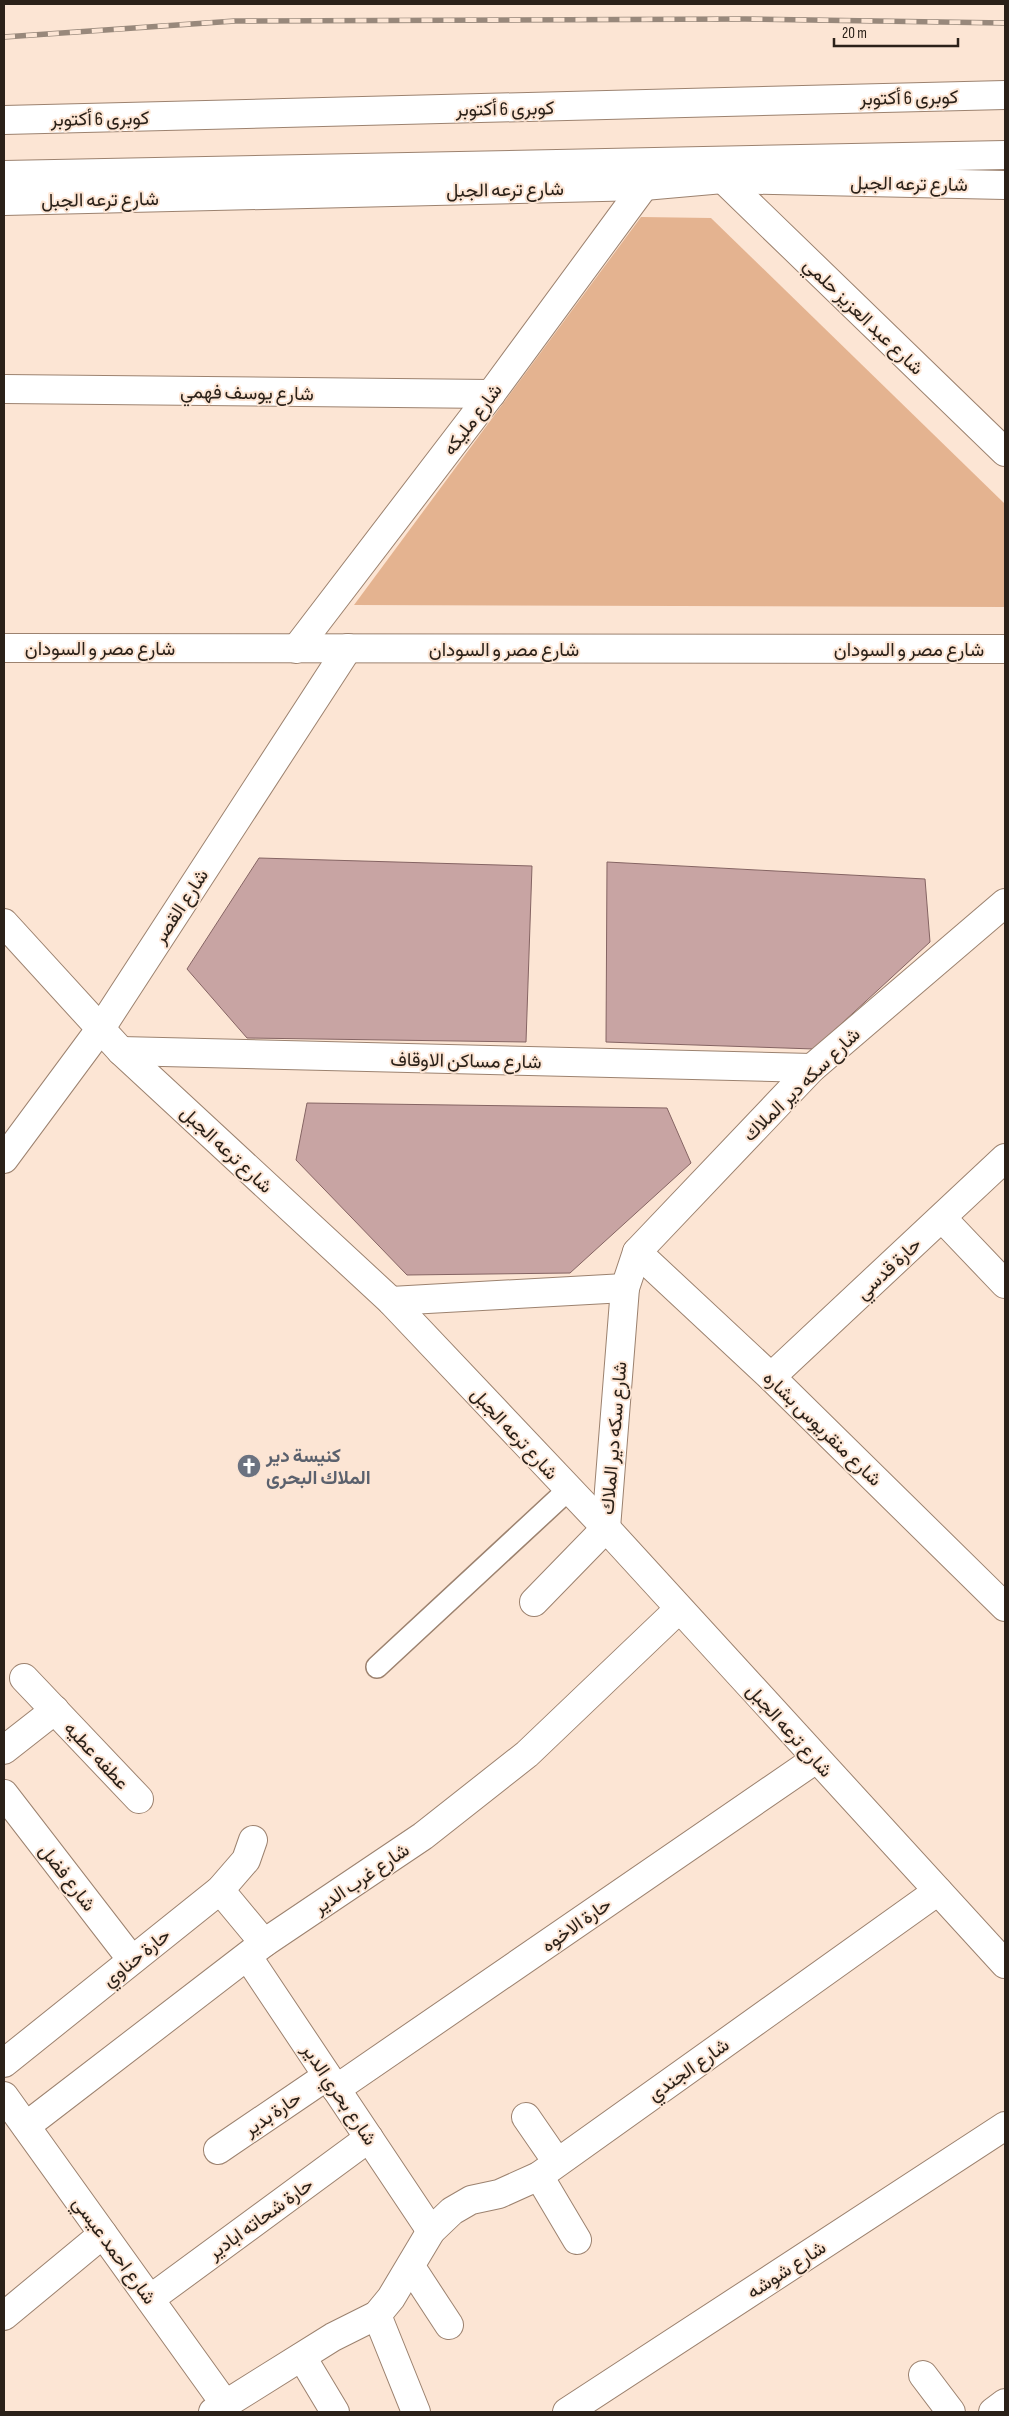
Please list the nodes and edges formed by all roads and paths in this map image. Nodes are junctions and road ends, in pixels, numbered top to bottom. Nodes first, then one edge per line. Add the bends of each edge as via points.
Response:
1 (1005, 95) edge
2 (4, 120) edge
3 (1005, 155) edge
4 (4, 175) edge
5 (723, 179) junction
6 (1005, 185) edge
7 (644, 186) junction
8 (4, 201) edge
9 (4, 389) edge
10 (491, 394) junction
11 (1005, 452) edge
12 (4, 648) edge
13 (348, 648) junction
14 (296, 649) junction
15 (1005, 649) edge
16 (1005, 903) edge
17 (9, 940) edge
18 (100, 1028) junction
19 (121, 1051) junction
20 (812, 1068) junction
21 (1005, 1158) edge
22 (4, 1159) edge
23 (942, 1218) junction
24 (637, 1252) junction
25 (1005, 1284) edge
26 (625, 1288) junction
27 (391, 1301) junction
28 (771, 1377) junction
29 (569, 1489) junction
30 (606, 1528) junction
31 (534, 1602) dead end
32 (1005, 1607) edge
33 (679, 1609) junction
34 (377, 1667) dead end
35 (24, 1678) dead end
36 (54, 1710) junction
37 (4, 1750) edge
38 (816, 1759) junction
39 (4, 1794) edge
40 (139, 1800) dead end
41 (253, 1840) dead end
42 (220, 1890) junction
43 (938, 1891) junction
44 (256, 1950) junction
45 (132, 1960) junction
46 (1005, 1964) edge
47 (4, 2063) edge
48 (332, 2082) junction
49 (4, 2097) edge
50 (526, 2117) dead end
51 (26, 2126) junction
52 (1005, 2126) edge
53 (370, 2138) junction
54 (218, 2150) dead end
55 (548, 2169) junction
56 (431, 2231) junction
57 (103, 2234) junction
58 (577, 2240) dead end
59 (411, 2267) junction
60 (150, 2299) junction
61 (377, 2315) junction
62 (4, 2316) edge
63 (449, 2325) dead end
64 (302, 2357) junction
65 (923, 2375) dead end
66 (1005, 2403) edge
67 (219, 2408) edge
68 (335, 2412) edge
69 (416, 2412) edge
70 (567, 2412) edge
71 (951, 2412) edge
72 (992, 2412) edge

1 - 2 main road, كوبرى 6 أكتوبر
3 - 4 main road
5 - 6 main road, شارع ترعه الجبل
5 - 7 main road, شارع ترعه الجبل
5 - 11 main road, شارع عبد العزيز حلمي
7 - 8 main road, شارع ترعه الجبل
7 - 10 main road, شارع مليكه
9 - 10 main road, شارع يوسف فهمي
10 - 14 main road, شارع مليكه
12 - 14 main road, شارع مصر و السودان
13 - 14 main road, شارع مصر و السودان
13 - 15 main road, شارع مصر و السودان
13 - 18 main road, شارع القصر
16 - 20 main road, شارع سكه دير الملاك
17 - 18 main road, شارع ترعه الجبل
18 - 19 main road, شارع ترعه الجبل
18 - 22 main road, شارع القصر
19 - 20 main road, شارع مساكن الاوقاف
19 - 27 main road, شارع ترعه الجبل
20 - 24 main road, شارع سكه دير الملاك
21 - 23 main road, حارة قدسي
23 - 25 main road
23 - 28 main road, حارة قدسي
24 - 26 main road, شارع سكه دير الملاك
24 - 28 main road, شارع منقريوس بشاره
26 - 27 main road
26 - 30 main road, شارع سكه دير الملاك
27 - 29 main road, شارع ترعه الجبل
28 - 32 main road, شارع منقريوس بشاره
29 - 30 main road, شارع ترعه الجبل
29 - 34 lane
30 - 31 main road
30 - 33 main road, شارع ترعه الجبل
33 - 38 main road, شارع ترعه الجبل
33 - 44 main road, شارع غرب الدير via 527,1754 423,1836
35 - 36 main road, عطفه عطيه
36 - 37 main road, عطفه عطيه
36 - 40 main road, عطفه عطيه
38 - 43 main road, شارع ترعه الجبل
38 - 48 main road, حارة الاخوه
39 - 45 main road, شارع فضل
41 - 42 main road, حارة حناوي via 246,1860
42 - 44 main road, شارع بحري الدير
42 - 45 main road, حارة حناوي
43 - 46 main road, شارع ترعه الجبل
43 - 55 main road, شارع الجندي
44 - 48 main road, شارع بحري الدير
44 - 51 main road, شارع غرب الدير
45 - 47 main road, حارة حناوي
48 - 53 main road, شارع بحري الدير
48 - 54 main road, حارة بدير
49 - 51 main road, شارع احمد عيسي
50 - 55 main road
51 - 57 main road, شارع احمد عيسي
52 - 70 main road, شارع شوشه
53 - 56 main road, شارع بحري الدير
53 - 60 main road, حارة شحاته ابادير
55 - 56 main road, شارع الجندي via 499,2194 471,2200 452,2211
55 - 58 main road
56 - 59 main road, شارع الجندي
57 - 60 main road, شارع احمد عيسي
57 - 62 main road
59 - 61 main road, شارع الجندي
59 - 63 main road
60 - 67 main road, شارع احمد عيسي
61 - 64 main road
61 - 69 main road
64 - 67 main road
64 - 68 main road
65 - 71 main road
66 - 72 main road

